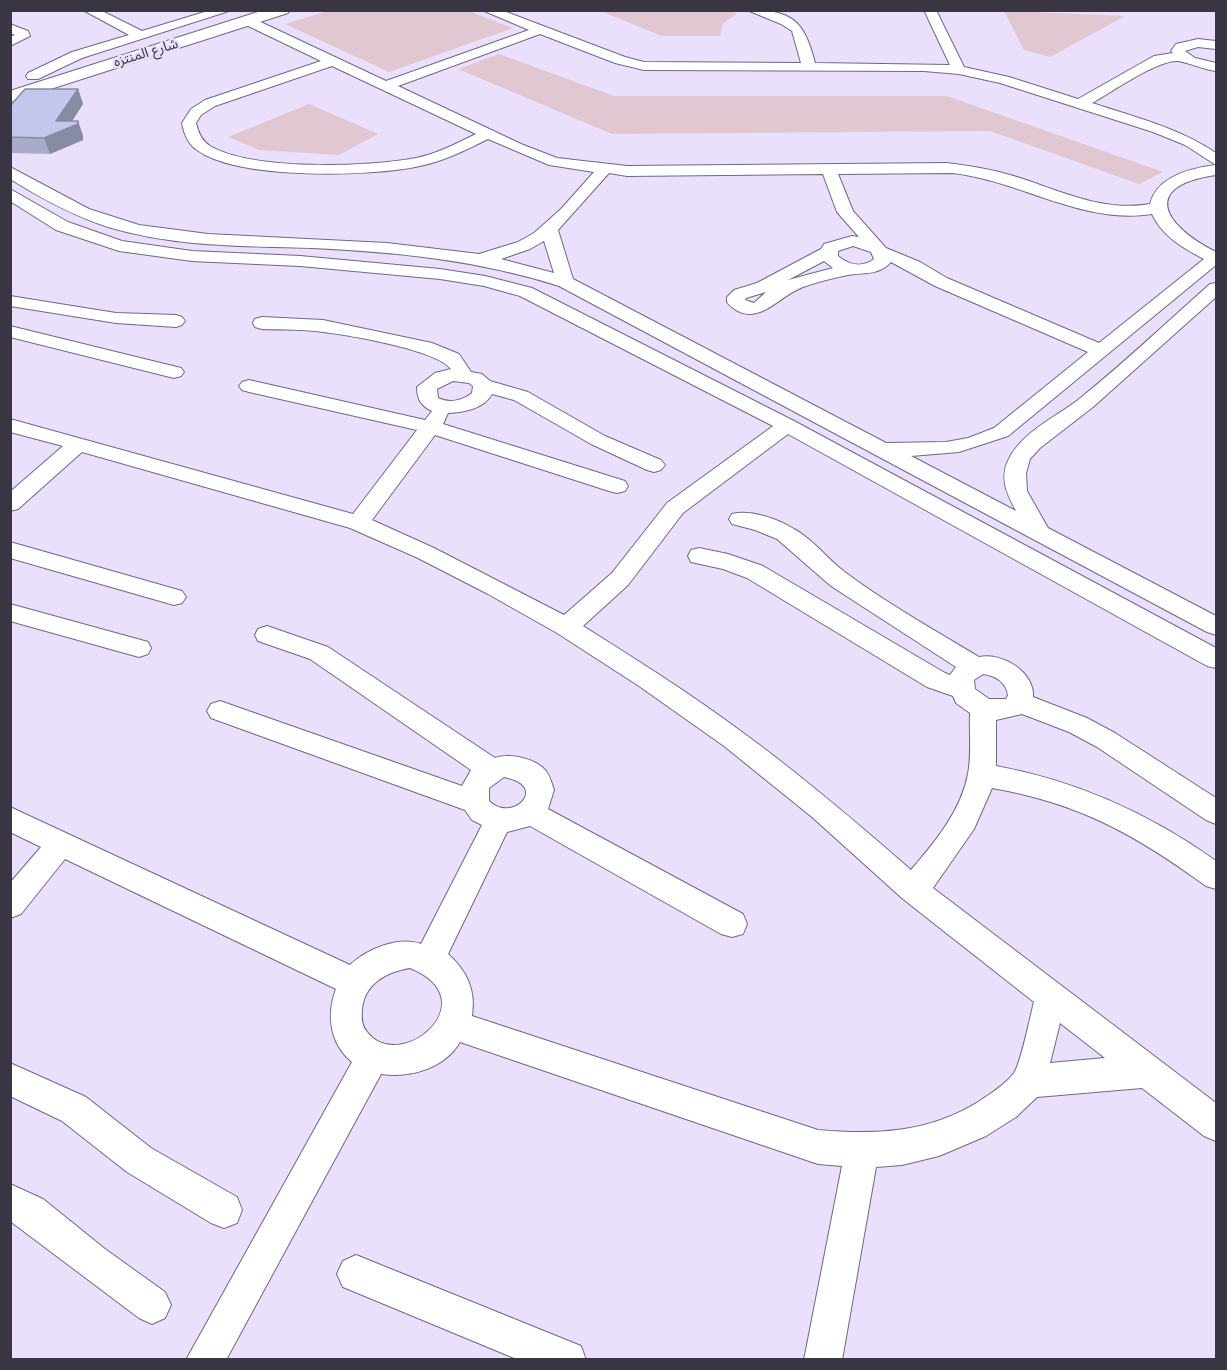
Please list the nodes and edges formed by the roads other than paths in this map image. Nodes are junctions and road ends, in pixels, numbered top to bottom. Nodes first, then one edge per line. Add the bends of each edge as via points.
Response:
1 (89, 10) edge
2 (226, 10) edge
3 (282, 10) edge
4 (488, 10) edge
5 (753, 10) edge
6 (930, 10) edge
7 (248, 16) edge
8 (10, 28) edge
9 (540, 30) junction
10 (191, 34) junction
11 (141, 36) junction
12 (10, 42) edge
13 (1216, 45) edge
14 (1181, 56) junction
15 (333, 61) junction
16 (809, 66) junction
17 (1216, 67) edge
18 (959, 70) junction
19 (33, 76) junction
20 (10, 83) edge
21 (386, 86) junction
22 (10, 97) edge
23 (1080, 105) junction
24 (488, 134) junction
25 (1214, 165) edge
26 (605, 169) junction
27 (829, 169) junction
28 (651, 170) junction
29 (10, 172) edge
30 (10, 194) edge
31 (583, 194) junction
32 (1158, 208) junction
33 (845, 212) junction
34 (1127, 213) junction
35 (1167, 225) junction
36 (550, 231) junction
37 (241, 240) junction
38 (311, 244) junction
39 (829, 250) junction
40 (879, 250) junction
41 (480, 258) junction
42 (1216, 258) edge
43 (232, 259) junction
44 (300, 261) junction
45 (858, 269) junction
46 (565, 282) junction
47 (941, 282) junction
48 (1216, 288) edge
49 (10, 301) edge
50 (176, 321) dead end
51 (262, 323) dead end
52 (10, 331) edge
53 (1102, 351) junction
54 (174, 372) dead end
55 (464, 375) junction
56 (483, 385) junction
57 (249, 386) dead end
58 (445, 407) junction
59 (10, 425) edge
60 (787, 425) junction
61 (431, 427) junction
62 (79, 443) junction
63 (879, 448) junction
64 (654, 465) dead end
65 (617, 486) dead end
66 (10, 504) edge
67 (740, 519) dead end
68 (358, 523) junction
69 (1039, 531) junction
70 (10, 550) edge
71 (699, 556) dead end
72 (174, 597) dead end
73 (10, 612) edge
74 (1216, 626) edge
75 (566, 627) junction
76 (267, 635) dead end
77 (139, 648) dead end
78 (1216, 659) edge
79 (974, 666) junction
80 (961, 689) junction
81 (1019, 702) junction
82 (983, 708) junction
83 (220, 711) dead end
84 (491, 770) junction
85 (982, 775) junction
86 (475, 802) junction
87 (1216, 812) edge
88 (531, 813) junction
89 (10, 819) edge
90 (498, 820) junction
91 (61, 843) junction
92 (1216, 877) edge
93 (913, 890) junction
94 (10, 905) edge
95 (732, 924) dead end
96 (430, 958) junction
97 (355, 983) junction
98 (1051, 996) junction
99 (454, 1025) junction
100 (373, 1057) junction
101 (1147, 1071) junction
102 (10, 1079) edge
103 (1029, 1081) junction
104 (1216, 1124) edge
105 (862, 1151) junction
106 (10, 1202) edge
107 (224, 1210) dead end
108 (357, 1274) dead end
109 (152, 1305) dead end
110 (205, 1359) edge
111 (567, 1359) edge
112 (823, 1359) edge

1 - 11 street
2 - 11 street
3 - 7 street, شارع المنتزه
4 - 9 street
5 - 16 street via 795,28
6 - 18 street
7 - 10 street, شارع المنتزه
7 - 15 street
8 - 12 street via 24,36
9 - 16 street via 644,66
9 - 21 street
10 - 19 street, شارع المنتزه
10 - 22 street, شارع المنتزه
11 - 19 street via 77,55
13 - 14 street via 1185,45 1179,49
14 - 17 street
14 - 23 street via 1159,58
15 - 21 street
15 - 24 street via 210,103 196,112 189,123 190,132 207,150 242,162 367,169 410,164
16 - 18 street
18 - 23 street
19 - 20 street, شارع المنتزه
21 - 24 street
23 - 25 street via 1175,135 1203,150
24 - 26 street via 554,162
25 - 32 street via 1171,184 1163,191
26 - 28 street
26 - 31 street
27 - 28 street
27 - 33 street
27 - 34 street via 970,171 1100,210
28 - 31 street
29 - 37 street via 41,192 95,217 165,234
30 - 43 street via 62,226 109,243
31 - 36 street
32 - 34 street
32 - 35 street
33 - 39 street
33 - 40 street
34 - 35 street
35 - 42 street via 1194,247
36 - 41 street via 515,252
36 - 46 street
37 - 38 street
37 - 43 street via 243,250
38 - 41 street
38 - 44 street via 296,252
39 - 40 street via 852,242
39 - 45 street via 833,262
39 - 45 street via 768,291
40 - 45 street via 883,261
40 - 47 street
41 - 46 street
42 - 53 street
43 - 44 street
44 - 60 street via 463,277 526,292
45 - 47 street
46 - 63 street
47 - 53 street
48 - 69 street via 1020,457 1015,473 1016,491
49 - 50 street via 116,318
51 - 55 street via 324,326 425,347 452,358
52 - 54 street
53 - 63 street via 1001,432 984,441 936,450
55 - 56 street
55 - 58 street via 442,377 428,387 429,400
56 - 58 street via 478,400 463,407
56 - 64 street via 521,396 598,440
57 - 61 street
58 - 61 street
59 - 62 street
60 - 75 street via 675,508 620,579
60 - 78 street
61 - 65 street
61 - 68 street
62 - 66 street
62 - 68 street
63 - 69 street
67 - 79 street via 781,531 839,580
68 - 75 street via 486,583
69 - 74 street
70 - 72 street
71 - 80 street via 755,572 944,684
73 - 77 street
75 - 93 street via 733,739 822,809
76 - 84 street via 337,664
79 - 80 street via 962,675
79 - 81 street via 993,666 1011,674 1021,688
80 - 82 street via 968,700
81 - 82 street via 1000,711
81 - 87 street via 1068,720 1106,740
82 - 85 street
83 - 86 street
84 - 86 street via 474,790
84 - 88 street via 518,766 538,780 542,791
85 - 92 street via 1023,781 1105,808 1146,829
85 - 93 street via 967,814 944,854
86 - 90 street via 483,814
88 - 90 street via 516,820
88 - 95 street
89 - 91 street
90 - 96 street
91 - 94 street
91 - 97 street
93 - 98 street
96 - 97 street via 410,954 389,957
96 - 99 street via 450,974 459,998
97 - 100 street via 346,1004 346,1025 355,1044
98 - 101 street
98 - 103 street
99 - 100 street via 428,1053 410,1060
99 - 105 street via 818,1147
100 - 110 street
101 - 103 street
101 - 104 street
102 - 107 street via 74,1109 139,1160
103 - 105 street via 989,1115 939,1139 902,1148
105 - 112 street
106 - 109 street via 30,1212
108 - 111 street

